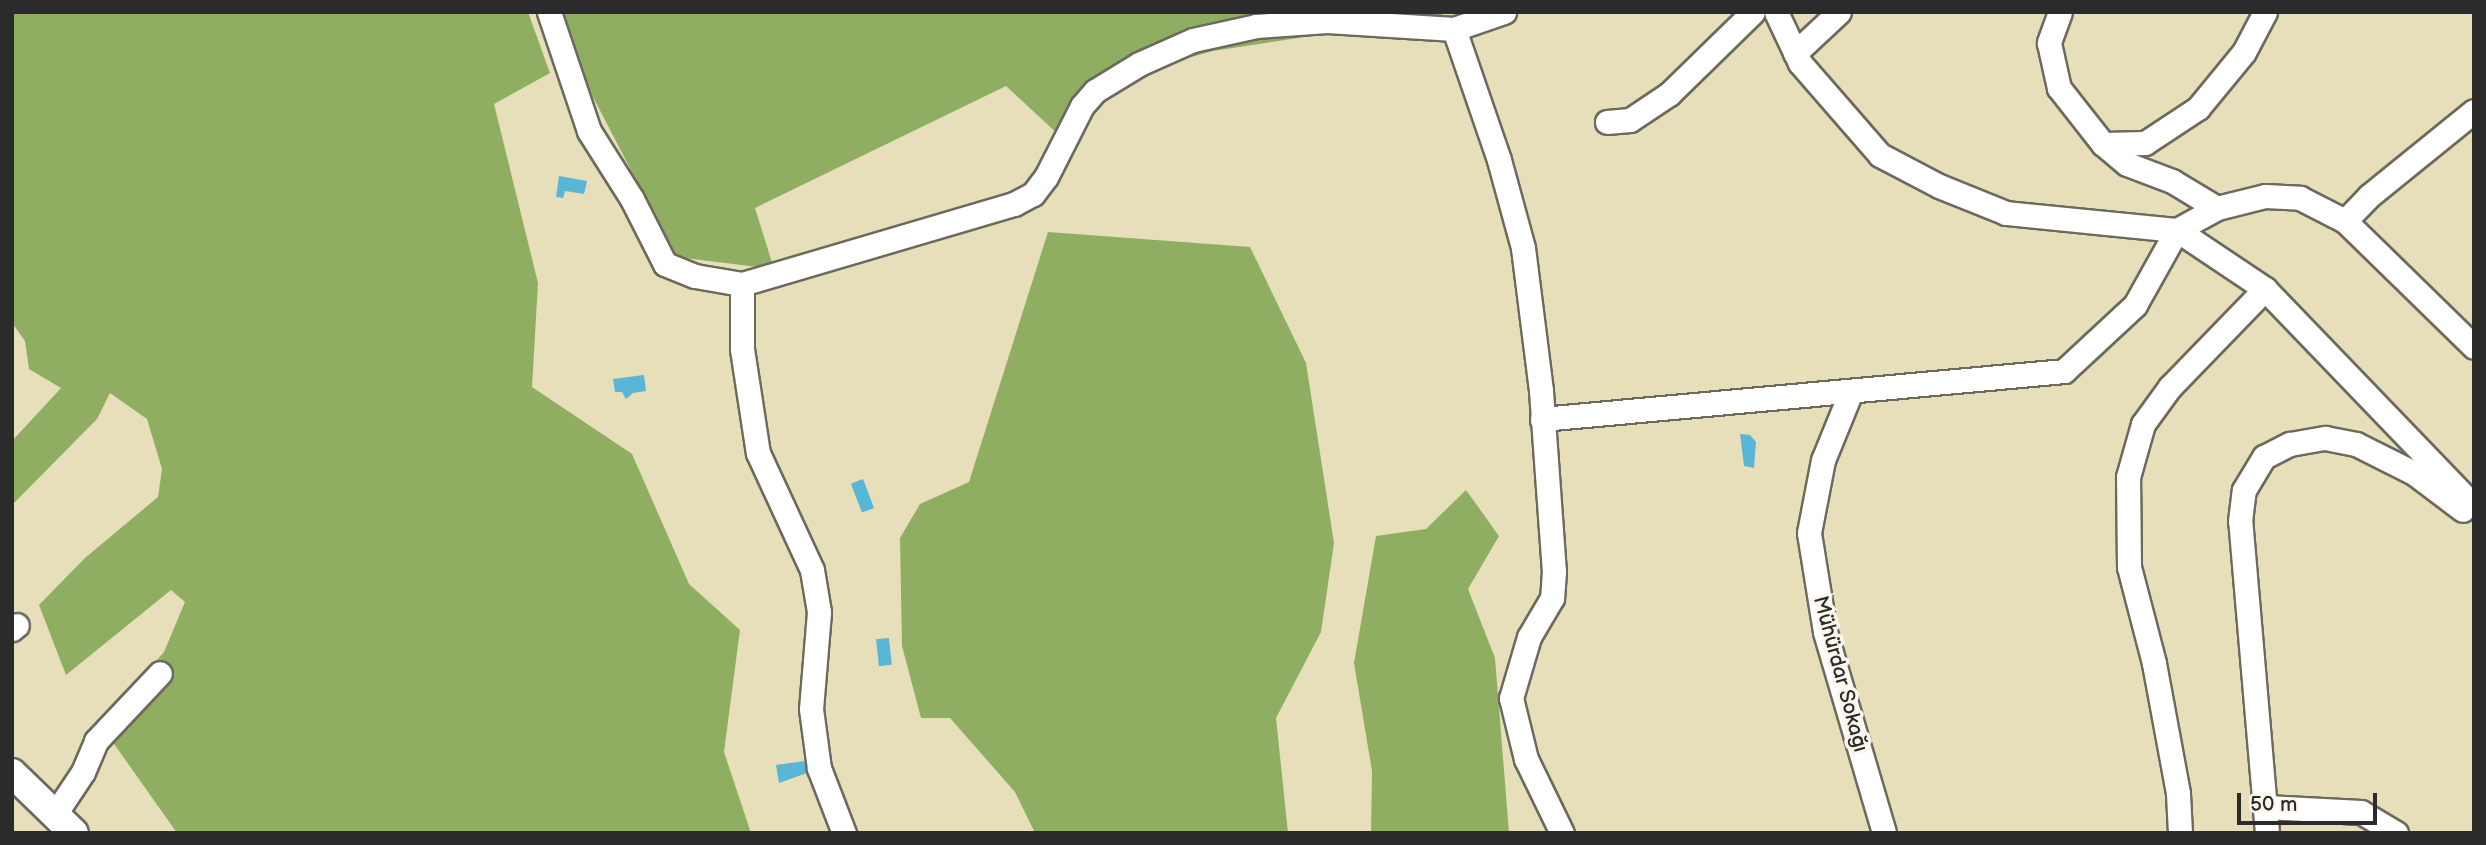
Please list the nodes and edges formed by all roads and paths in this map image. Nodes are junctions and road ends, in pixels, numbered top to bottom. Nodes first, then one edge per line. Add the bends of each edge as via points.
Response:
1 (549, 12) edge
2 (1504, 12) edge
3 (1753, 12) edge
4 (1776, 12) edge
5 (1839, 12) edge
6 (2060, 12) edge
7 (2265, 12) edge
8 (1454, 29) junction
9 (1795, 53) junction
10 (2474, 111) edge
11 (1607, 122) dead end
12 (2103, 144) junction
13 (2217, 208) junction
14 (2345, 221) junction
15 (2178, 230) junction
16 (742, 284) junction
17 (2265, 289) junction
18 (2474, 347) edge
19 (1850, 394) junction
20 (1542, 419) junction
21 (2474, 506) edge
22 (2474, 518) edge
23 (160, 673) dead end
24 (12, 773) edge
25 (2266, 807) junction
26 (64, 823) edge
27 (844, 833) edge
28 (1562, 833) edge
29 (1884, 833) edge
30 (2180, 833) edge
31 (2267, 833) edge
32 (2396, 833) edge

1 - 16 street via 589,131 632,199 665,264 695,276
2 - 8 street
3 - 11 street via 1669,93 1630,120
4 - 9 street
5 - 9 street
6 - 12 street via 2049,43 2059,88
7 - 12 street via 2244,52 2198,108 2145,143
8 - 16 street via 1327,21 1256,26 1193,40 1095,90 1033,194 1013,204
8 - 20 street via 1499,160 1522,248
9 - 15 street via 1880,155 1939,186 2006,213
10 - 14 street via 2369,195
12 - 13 street via 2127,164 2172,181
13 - 14 street via 2266,196 2300,198
13 - 15 street
14 - 18 street
15 - 17 street
15 - 19 street via 2135,305 2064,371
16 - 27 street via 742,349 758,453 812,570 819,612 811,709 819,768
17 - 21 street
17 - 30 street via 2163,396 2143,424 2128,477 2129,566 2154,663 2178,793
19 - 20 street
19 - 29 street, Mühürdar Sokağı via 1823,460 1809,533 1825,632
20 - 28 street via 1553,537 1552,598 1529,637 1511,698 1526,759
22 - 25 street via 2414,473 2356,444 2325,438 2290,444 2264,457 2244,490 2240,521
23 - 26 street via 96,741
24 - 26 main road
25 - 31 street
25 - 32 street via 2361,811

